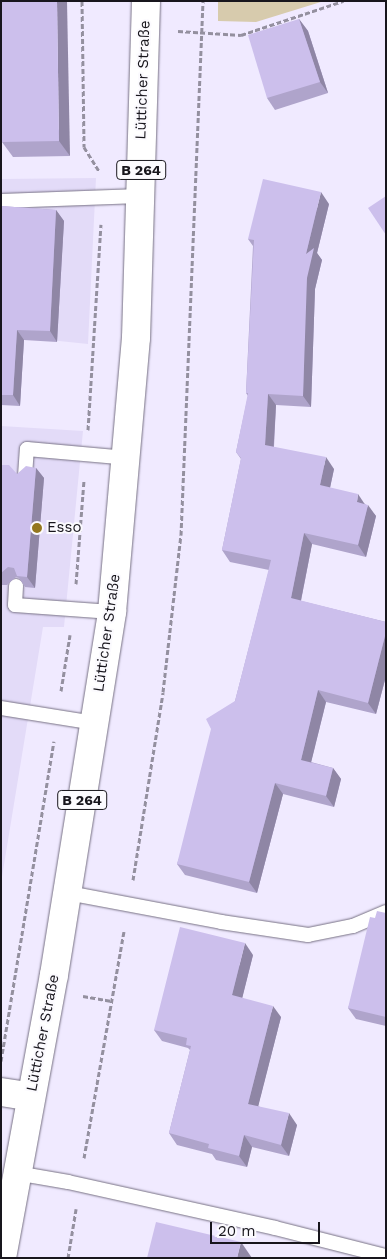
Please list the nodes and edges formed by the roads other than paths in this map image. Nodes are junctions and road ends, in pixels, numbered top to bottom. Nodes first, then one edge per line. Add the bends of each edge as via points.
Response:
1 (146, 1) edge
2 (140, 196) junction
3 (1, 202) edge
4 (127, 458) junction
5 (25, 476) edge
6 (16, 586) edge
7 (112, 612) junction
8 (1, 708) edge
9 (95, 724) junction
10 (68, 893) junction
11 (386, 912) edge
12 (1, 1092) edge
13 (31, 1096) junction
14 (16, 1173) junction
15 (386, 1256) edge
16 (2, 1258) edge

1 - 2 main road, Lütticher Straße / B 264
2 - 3 lane
2 - 4 main road, Lütticher Straße / B 264 via 136,338
4 - 5 lane via 26,449
4 - 7 main road, Lütticher Straße / B 264
6 - 7 lane via 15,605
7 - 9 main road, Lütticher Straße / B 264
8 - 9 lane
9 - 10 main road, Lütticher Straße / B 264
10 - 11 lane via 308,935 353,926
10 - 13 main road, Lütticher Straße / B 264
12 - 13 main road
13 - 14 main road, Lütticher Straße / B 264
14 - 15 lane
14 - 16 main road, Lütticher Straße / B 264

